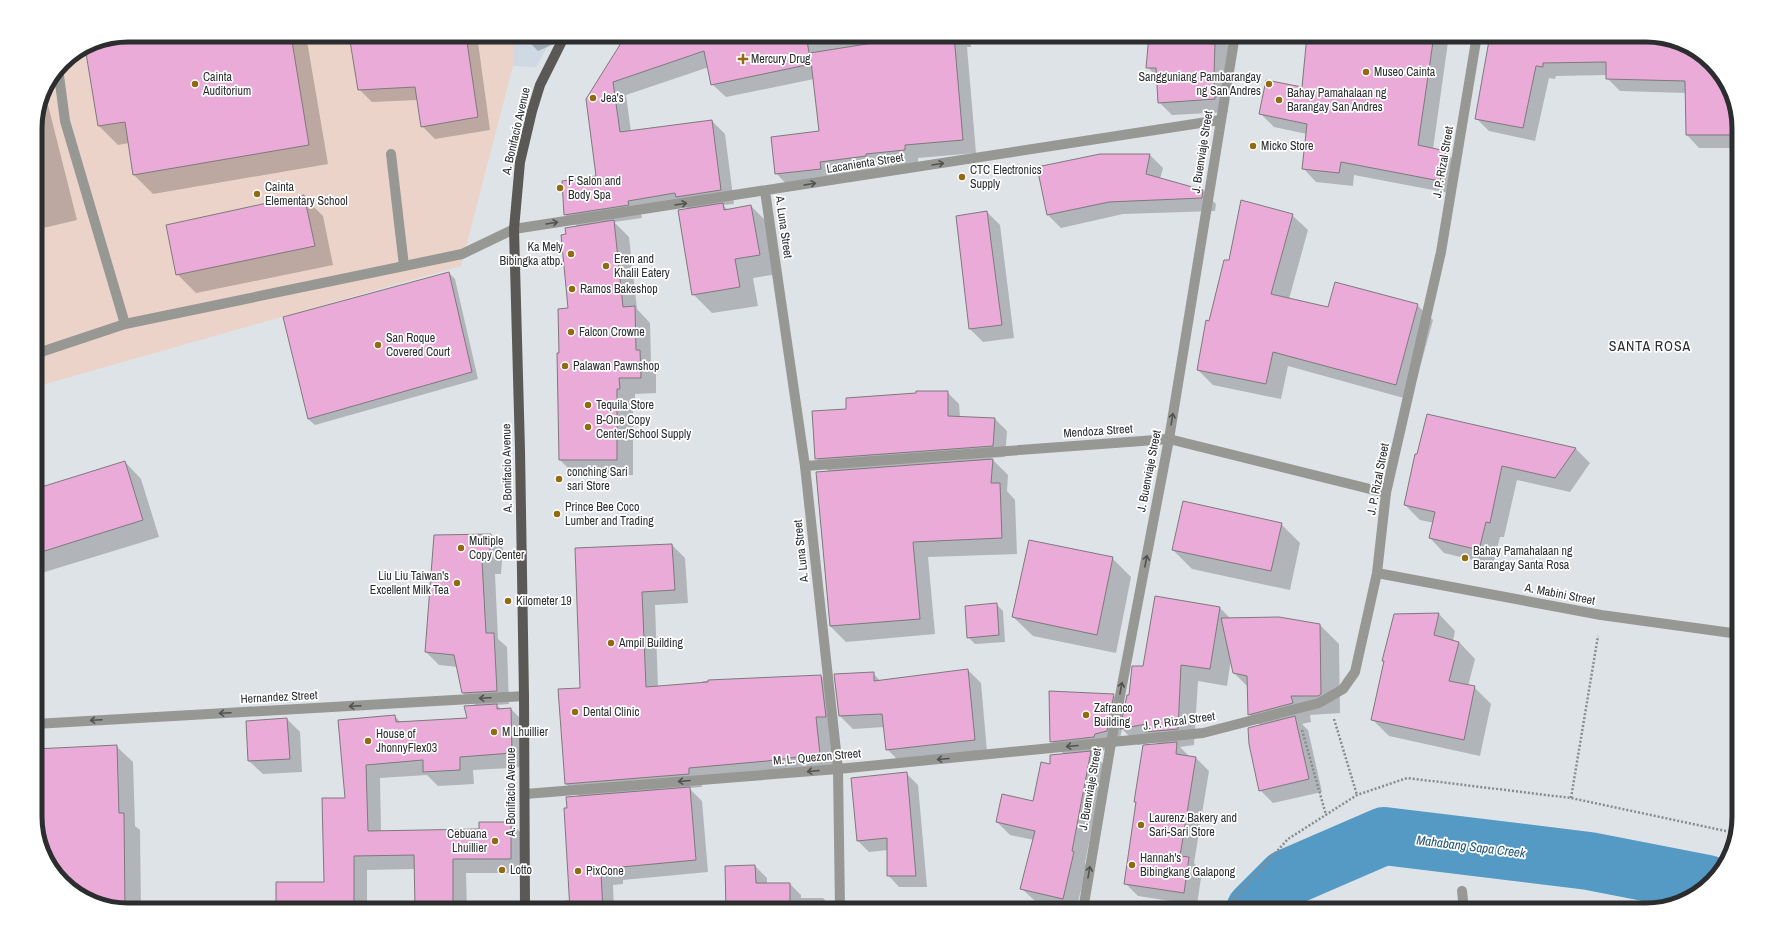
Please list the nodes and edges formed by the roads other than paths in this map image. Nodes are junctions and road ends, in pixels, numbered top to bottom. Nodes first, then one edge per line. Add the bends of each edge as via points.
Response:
1 (562, 42) edge
2 (1233, 42) edge
3 (1477, 42) edge
4 (59, 77) edge
5 (1220, 120) junction
6 (391, 154) dead end
7 (765, 191) junction
8 (514, 229) junction
9 (404, 266) junction
10 (125, 324) junction
11 (42, 352) edge
12 (1169, 439) junction
13 (805, 466) junction
14 (1386, 493) junction
15 (1377, 573) junction
16 (1732, 633) edge
17 (524, 696) junction
18 (42, 724) edge
19 (1111, 743) junction
20 (838, 769) junction
21 (524, 794) junction
22 (1462, 891) dead end
23 (525, 903) edge
24 (840, 903) edge
25 (1084, 903) edge
26 (1463, 903) edge

1 - 8 main road, A. Bonifacio Avenue via 540,85 532,111 520,162
2 - 5 street, J. Buenviaje Street
3 - 14 street, J. P. Rizal Street via 1441,252
4 - 10 street via 65,121
7 -> 5 street, Lacanienta Street
12 -> 5 street, J. Buenviaje Street
6 - 9 street
8 -> 7 street, Lacanienta Street
7 - 13 street, A. Luna Street
8 - 9 street, Lacanienta Street via 462,254
8 - 17 main road, A. Bonifacio Avenue
9 - 10 street, Lacanienta Street
10 - 11 street, Lacanienta Street
12 - 13 street, Mendoza Street
12 - 14 street, Mendoza Street
19 -> 12 street, J. Buenviaje Street
13 - 20 street, A. Luna Street
14 - 15 street, J. P. Rizal Street
15 - 16 street, A. Mabini Street via 1601,615
15 - 19 street, J. P. Rizal Street via 1355,672 1342,689 1328,698 1319,703 1203,733
17 -> 18 street, Hernandez Street
17 - 21 main road, A. Bonifacio Avenue
19 -> 20 street, M. L. Quezon Street
25 -> 19 street, J. Buenviaje Street
20 -> 21 street, M. L. Quezon Street
20 - 24 street, A. Luna Street
21 - 23 main road, A. Bonifacio Avenue
22 - 26 street

